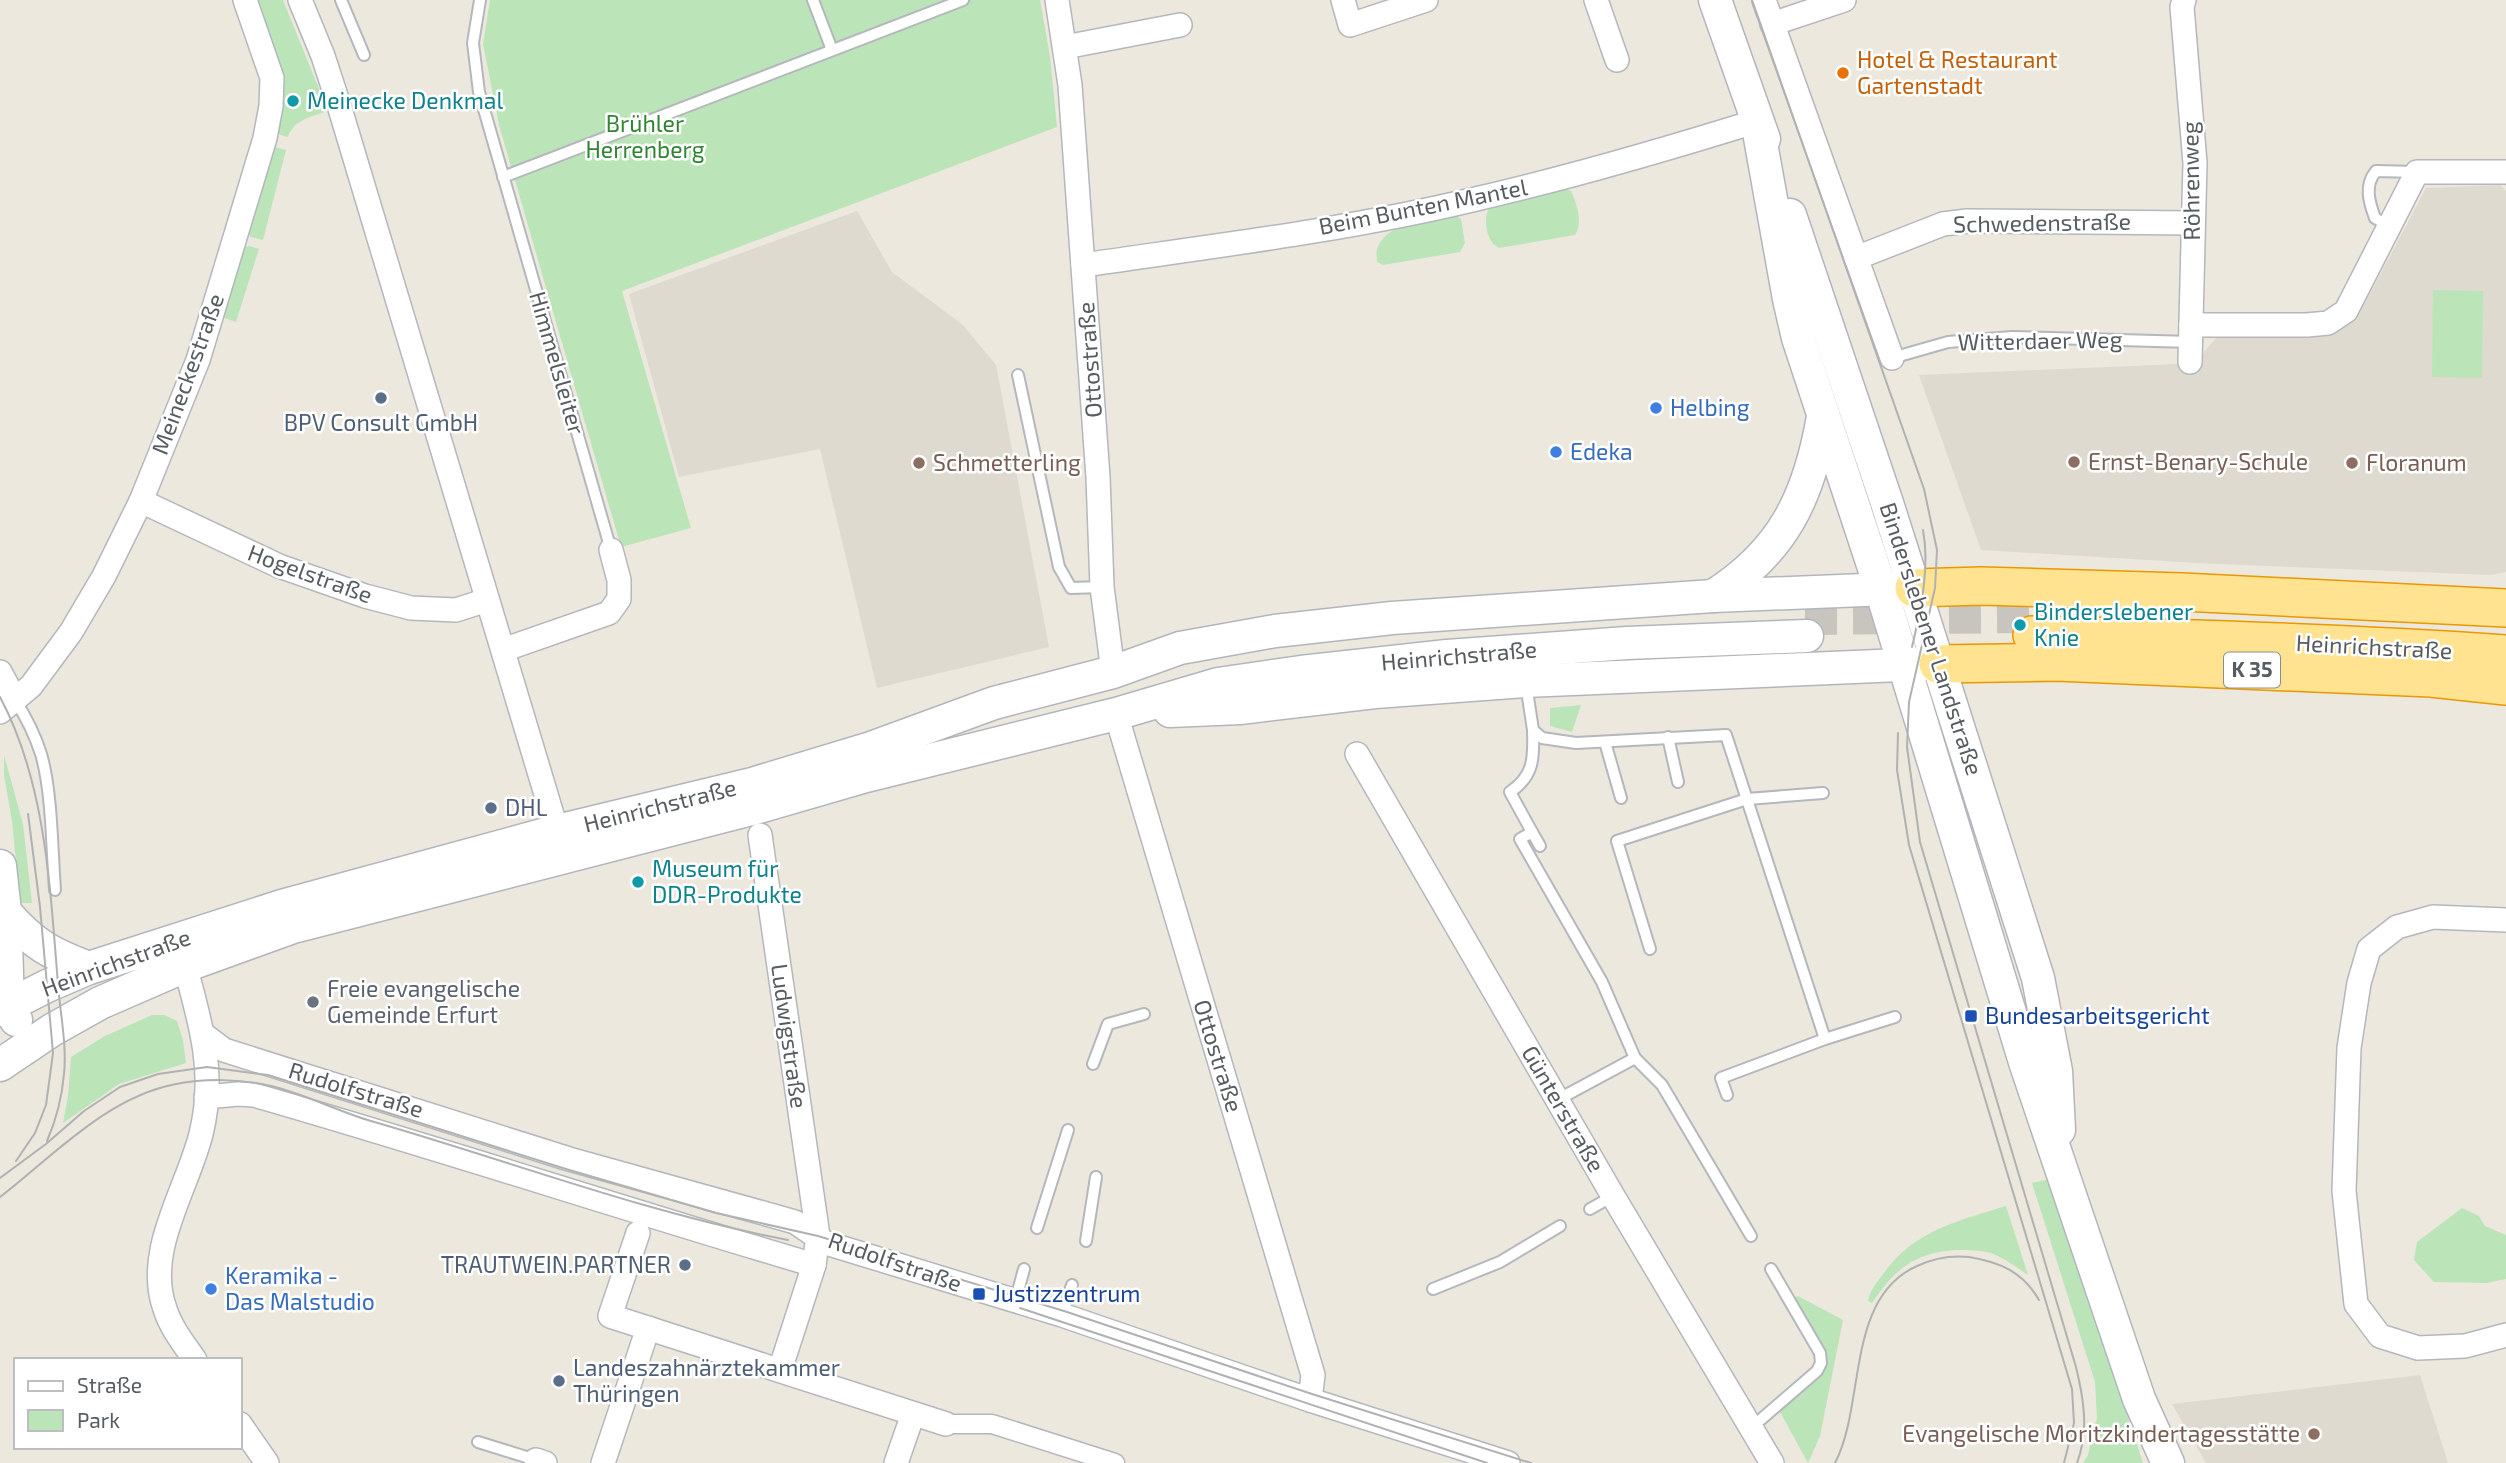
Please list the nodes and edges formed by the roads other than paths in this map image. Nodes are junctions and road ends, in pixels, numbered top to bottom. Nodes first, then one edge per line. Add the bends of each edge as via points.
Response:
1 (246, 0) edge
2 (300, 0) edge
3 (341, 0) edge
4 (480, 0) edge
5 (813, 0) edge
6 (963, 0) edge
7 (1057, 0) edge
8 (1343, 0) edge
9 (1426, 0) edge
10 (1596, 0) edge
11 (1714, 0) edge
12 (1764, 0) edge
13 (1844, 0) edge
14 (2184, 0) edge
15 (1772, 24) junction
16 (1180, 25) dead end
17 (1065, 47) junction
18 (832, 50) junction
19 (364, 55) dead end
20 (1617, 60) dead end
21 (1757, 121) junction
22 (2417, 172) junction
23 (2506, 172) edge
24 (503, 177) junction
25 (2193, 223) junction
26 (2389, 226) junction
27 (1856, 258) junction
28 (1083, 265) junction
29 (2190, 343) junction
30 (1892, 358) joint
31 (1018, 375) dead end
32 (1824, 412) junction
33 (141, 501) junction
34 (611, 550) joint
35 (1102, 587) junction
36 (1898, 589) junction
37 (1713, 596) junction
38 (487, 600) junction
39 (2506, 608) edge
40 (2506, 636) edge
41 (503, 650) junction
42 (2506, 654) edge
43 (1920, 664) junction
44 (0, 672) edge
45 (1114, 672) junction
46 (1525, 681) junction
47 (2506, 685) edge
48 (8, 706) edge
49 (1116, 714) junction
50 (1533, 730) junction
51 (1668, 737) junction
52 (1605, 742) junction
53 (1357, 754) dead end
54 (1678, 782) dead end
55 (1823, 793) dead end
56 (1620, 798) dead end
57 (1747, 799) junction
58 (557, 831) junction
59 (1532, 832) junction
60 (760, 835) dead end
61 (1540, 846) dead end
62 (0, 866) edge
63 (55, 890) dead end
64 (5, 912) junction
65 (2506, 920) edge
66 (1650, 949) dead end
67 (185, 966) junction
68 (89, 968) junction
69 (4, 1008) edge
70 (1144, 1014) dead end
71 (1895, 1017) dead end
72 (204, 1035) junction
73 (1825, 1039) junction
74 (28, 1046) junction
75 (1634, 1058) junction
76 (1093, 1064) dead end
77 (0, 1065) edge
78 (1727, 1095) dead end
79 (206, 1097) junction
80 (1557, 1100) junction
81 (1068, 1130) dead end
82 (1096, 1177) dead end
83 (1613, 1196) junction
84 (1590, 1209) dead end
85 (1560, 1226) dead end
86 (1037, 1228) dead end
87 (638, 1233) dead end
88 (818, 1236) junction
89 (1751, 1236) dead end
90 (1086, 1241) dead end
91 (814, 1265) junction
92 (1024, 1269) dead end
93 (1771, 1269) dead end
94 (1072, 1285) dead end
95 (1433, 1289) dead end
96 (1015, 1302) junction
97 (1062, 1315) junction
98 (648, 1328) junction
99 (2506, 1335) edge
100 (194, 1358) edge
101 (780, 1370) junction
102 (1310, 1400) junction
103 (913, 1414) junction
104 (946, 1424) joint
105 (242, 1427) edge
106 (1751, 1428) junction
107 (478, 1442) dead end
108 (1450, 1454) edge
109 (541, 1462) edge
110 (267, 1463) edge
111 (603, 1463) edge
112 (896, 1463) edge
113 (1115, 1463) edge
114 (1508, 1463) edge
115 (1772, 1463) edge
116 (2168, 1463) edge

1 - 33 street, Meineckestraße via 272,78 269,117 198,360
2 - 38 street via 338,102
3 - 19 lane
4 - 24 lane, Himmelsleiter via 473,43 479,92
5 - 18 lane
6 - 18 lane
7 - 17 street, Ottostraße
8 - 9 street via 1350,25
10 - 20 street
11 - 21 main road, Binderslebener Landstraße
12 - 15 street
13 - 15 street
14 - 25 street, Röhrenweg via 2195,163
15 - 27 street
16 - 17 street
17 - 28 street, Ottostraße
18 - 24 lane
21 - 28 street, Beim Bunten Mantel via 1584,173 1473,200 1238,243
21 - 32 main road, Binderslebener Landstraße via 1789,299
21 - 36 main road, Binderslebener Landstraße via 1786,203
22 - 23 street
22 - 26 street, Witterdaer Weg
22 - 26 lane via 2376,171 2370,178 2368,201 2375,218
24 - 34 lane, Himmelsleiter
25 - 27 street, Schwedenstraße via 1967,221 1943,224
25 - 29 street, Röhrenweg
26 - 29 street, Witterdaer Weg via 2346,311 2328,323
27 - 30 street
28 - 35 street, Ottostraße
29 - 30 lane, Witterdaer Weg via 2012,337 1948,342
31 - 35 lane via 1059,567 1071,588
32 - 36 main road, Binderslebener Landstraße
32 - 37 main road via 1805,488 1787,526 1757,562
33 - 38 street, Hogelstraße via 279,566 365,596 411,608 456,610
33 - 48 street, Meineckestraße via 71,632 31,686
34 - 41 street, Himmelsleiter via 620,598 609,612
35 - 45 street, Ottostraße
36 - 37 main road, Heinrichstraße / K 35
36 - 39 highway, K 35 via 1981,586
36 - 43 main road, Binderslebener Landstraße
37 - 45 main road, Heinrichstraße / K 35 via 1392,618 1275,631 1180,648
38 - 41 street
40 - 42 highway, Heinrichstraße / K 35 via 2181,621 2032,626
41 - 58 street
43 - 46 main road, Heinrichstraße / K 35
43 - 47 highway, K 35 via 2057,662
43 - 116 main road, Binderslebener Landstraße via 1977,783 2038,978 2056,1071 2061,1166 2139,1399
44 - 48 street
45 - 49 main road, Heinrichstraße / K 35 via 1464,637 1806,627 1314,670 1218,684
45 - 58 main road, Heinrichstraße / K 35 via 994,703 871,748 752,784
46 - 49 main road, Heinrichstraße / K 35 via 1240,708
46 - 50 lane
48 - 63 lane via 26,718 42,755
49 - 67 main road, Heinrichstraße / K 35 via 293,927
49 - 102 street, Ottostraße via 1196,999 1314,1375
50 - 52 lane via 1554,741
50 - 59 lane via 1530,768 1524,783 1510,792
51 - 52 lane
51 - 54 lane
51 - 57 lane via 1726,735
52 - 56 lane
53 - 80 street, Günterstraße
55 - 57 lane
57 - 66 lane via 1618,841
57 - 73 lane
58 - 68 main road, Heinrichstraße / K 35 via 282,906
59 - 61 lane
59 - 75 lane via 1520,839 1602,982
60 - 88 street, Ludwigstraße
62 - 64 main road
64 - 68 main road via 34,943
64 - 69 main road
65 - 99 street via 2433,917 2397,927 2370,949 2359,983 2349,1048 2344,1191 2356,1304 2380,1336 2418,1348 2465,1346
67 - 72 street
67 - 74 main road, Heinrichstraße / K 35 via 100,1003
68 - 69 main road, Heinrichstraße / K 35
69 - 74 main road
70 - 76 lane via 1108,1024
71 - 73 lane
72 - 79 street
72 - 88 street, Rudolfstraße via 224,1050 569,1158 795,1222
73 - 78 lane via 1721,1078
74 - 77 main road, Heinrichstraße
75 - 80 lane
75 - 89 lane via 1662,1085
79 - 91 street, Rudolfstraße via 254,1095
79 - 100 street via 201,1135 166,1235 159,1274 165,1312
80 - 83 street, Günterstraße
81 - 86 lane
82 - 90 lane
83 - 84 lane
83 - 106 street, Günterstraße
85 - 95 lane via 1500,1262
87 - 98 street via 610,1315
88 - 91 street, Ludwigstraße
88 - 96 street, Rudolfstraße via 826,1243
91 - 101 street, Ludwigstraße
92 - 96 lane
93 - 106 lane via 1820,1353 1821,1363
94 - 97 lane
96 - 97 street, Rudolfstraße
97 - 102 street, Rudolfstraße
98 - 101 street
98 - 111 street
101 - 103 street
102 - 108 street, Rudolfstraße
103 - 104 street
103 - 112 street
104 - 113 street via 992,1424
105 - 110 street
106 - 115 street, Günterstraße
107 - 109 lane
108 - 114 street, Rudolfstraße

